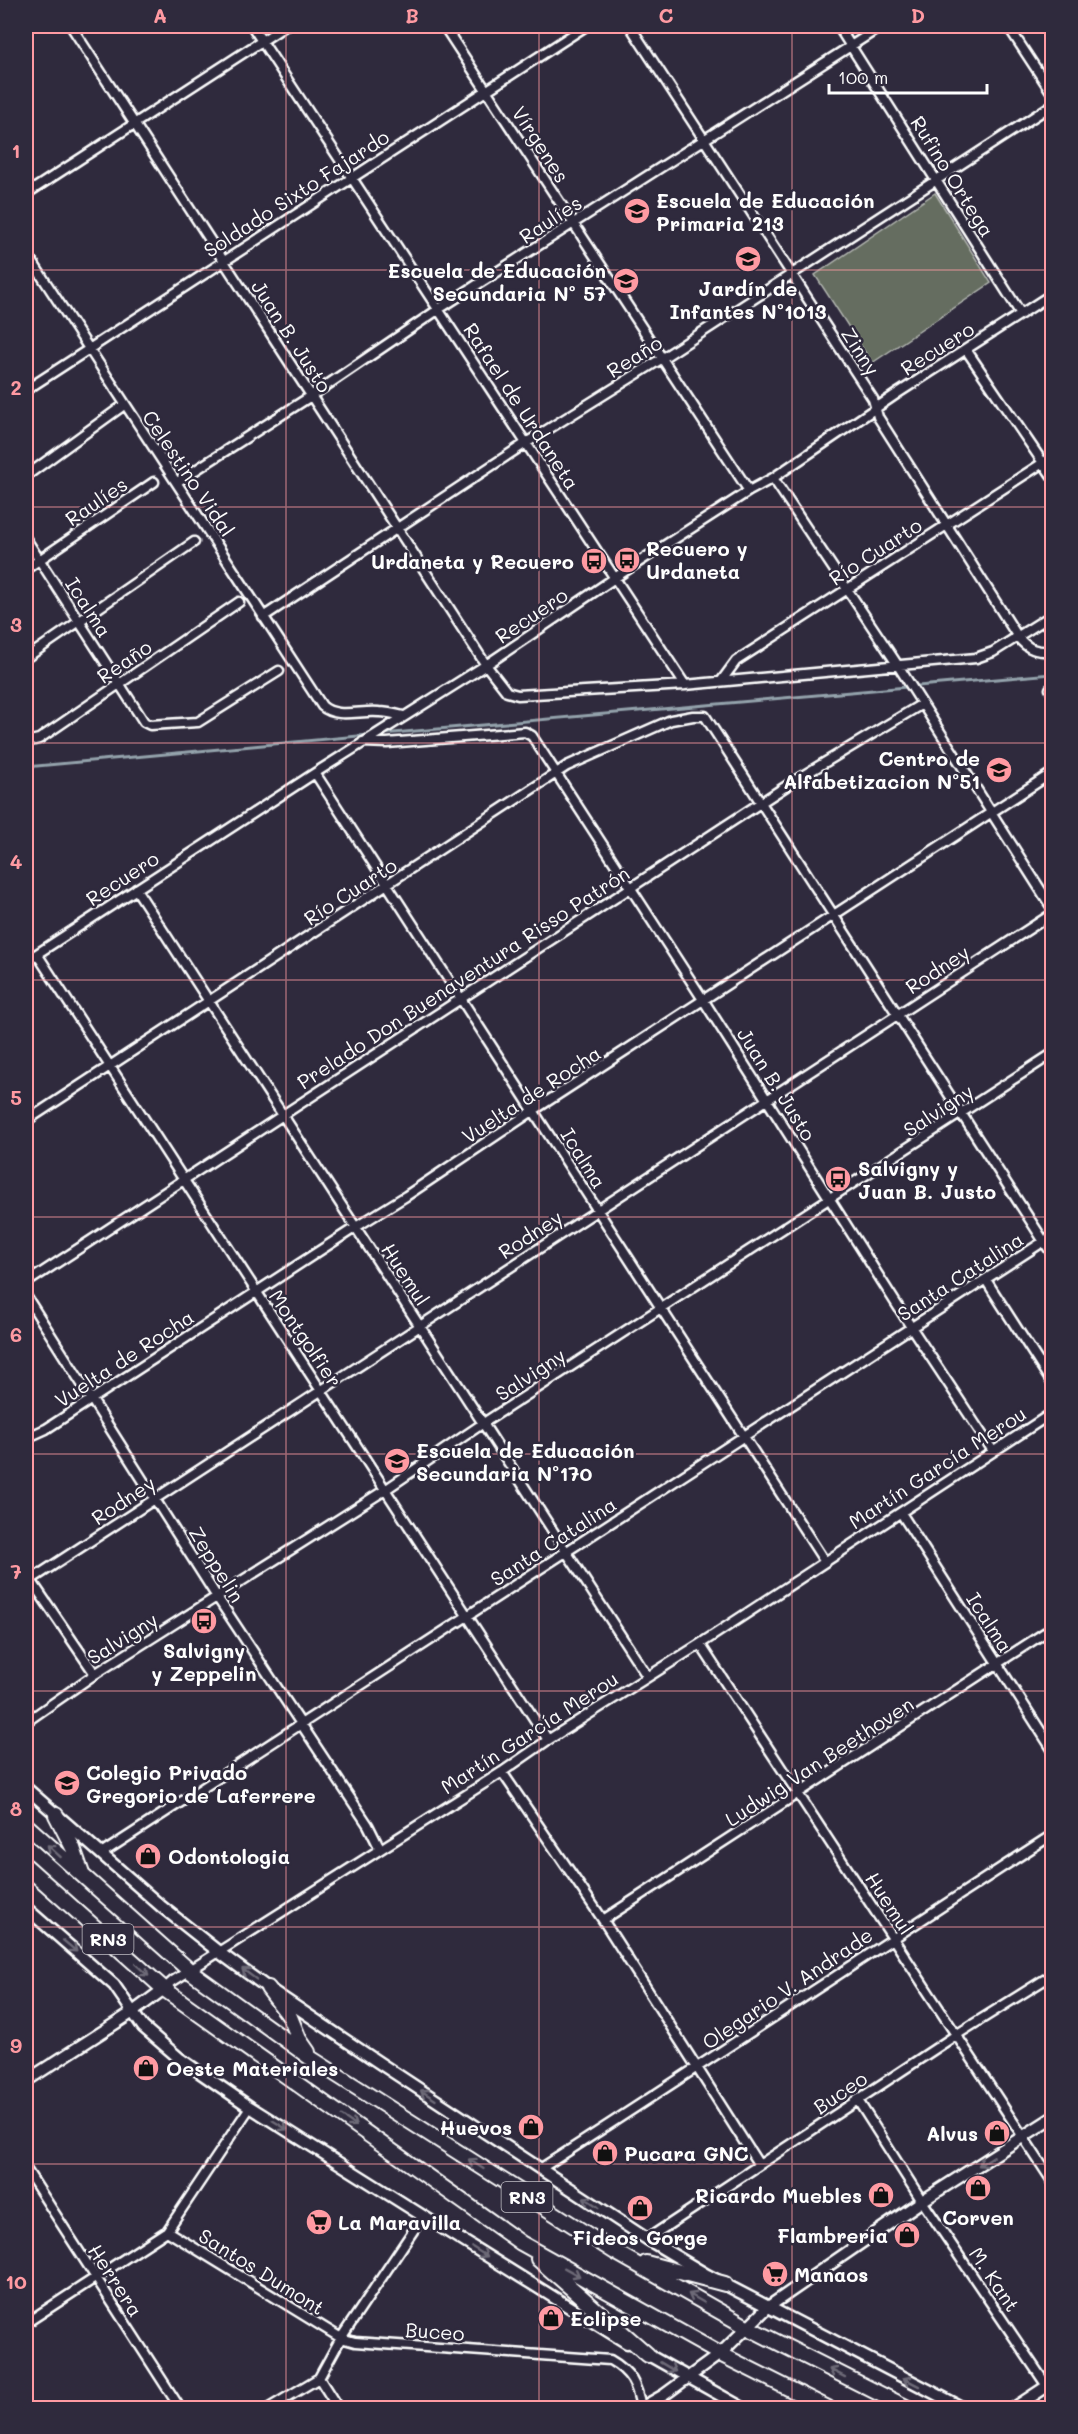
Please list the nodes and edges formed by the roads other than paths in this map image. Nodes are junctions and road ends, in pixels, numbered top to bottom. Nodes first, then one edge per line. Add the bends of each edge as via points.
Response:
1 (71, 26) edge
2 (252, 26) edge
3 (285, 26) edge
4 (444, 26) edge
5 (586, 26) edge
6 (630, 26) edge
7 (838, 26) edge
8 (882, 26) edge
9 (1008, 26) edge
10 (262, 40) junction
11 (851, 45) junction
12 (486, 90) junction
13 (1053, 93) edge
14 (1053, 105) edge
15 (134, 123) junction
16 (704, 139) junction
17 (352, 176) junction
18 (936, 179) junction
19 (26, 194) edge
20 (573, 223) junction
21 (26, 252) edge
22 (224, 261) junction
23 (792, 275) junction
24 (1053, 294) edge
25 (439, 309) junction
26 (1021, 314) junction
27 (88, 349) junction
28 (967, 351) junction
29 (661, 359) junction
30 (26, 390) edge
31 (311, 396) junction
32 (124, 405) junction
33 (875, 409) junction
34 (526, 443) junction
35 (1053, 457) edge
36 (1044, 463) junction
37 (26, 476) edge
38 (1053, 476) edge
39 (773, 478) junction
40 (154, 482) dead end
41 (177, 482) junction
42 (749, 491) junction
43 (946, 525) junction
44 (397, 527) junction
45 (26, 539) edge
46 (194, 542) dead end
47 (39, 560) junction
48 (26, 568) edge
49 (614, 579) junction
50 (846, 590) junction
51 (239, 602) dead end
52 (1053, 615) edge
53 (263, 616) junction
54 (79, 622) junction
55 (1018, 637) junction
56 (1053, 651) edge
57 (26, 658) edge
58 (897, 664) junction
59 (486, 665) junction
60 (279, 671) dead end
61 (722, 680) junction
62 (120, 684) junction
63 (685, 684) junction
64 (922, 704) junction
65 (404, 716) junction
66 (26, 742) edge
67 (363, 742) junction
68 (315, 773) junction
69 (1053, 773) edge
70 (555, 774) junction
71 (761, 803) junction
72 (991, 813) junction
73 (388, 886) junction
74 (136, 889) junction
75 (630, 889) junction
76 (1053, 908) edge
77 (1053, 914) edge
78 (835, 915) junction
79 (37, 954) junction
80 (26, 961) edge
81 (460, 998) junction
82 (704, 1001) junction
83 (210, 1002) junction
84 (898, 1015) junction
85 (1053, 1054) edge
86 (110, 1066) junction
87 (767, 1099) junction
88 (534, 1110) junction
89 (963, 1113) junction
90 (282, 1114) junction
91 (26, 1121) edge
92 (185, 1178) junction
93 (829, 1199) junction
94 (597, 1210) junction
95 (356, 1227) junction
96 (1049, 1239) edge
97 (1053, 1254) edge
98 (986, 1280) junction
99 (26, 1283) edge
100 (256, 1292) junction
101 (26, 1296) edge
102 (661, 1309) junction
103 (419, 1325) junction
104 (911, 1327) junction
105 (1053, 1383) edge
106 (321, 1390) junction
107 (91, 1399) junction
108 (1053, 1413) edge
109 (482, 1424) junction
110 (744, 1436) junction
111 (26, 1438) edge
112 (993, 1451) junction
113 (386, 1490) junction
114 (156, 1499) junction
115 (901, 1513) junction
116 (567, 1551) junction
117 (825, 1562) junction
118 (27, 1579) edge
119 (217, 1597) junction
120 (468, 1618) junction
121 (1053, 1628) edge
122 (700, 1644) junction
123 (998, 1665) junction
124 (95, 1674) junction
125 (647, 1676) junction
126 (26, 1722) edge
127 (302, 1724) junction
128 (548, 1740) junction
129 (1053, 1749) edge
130 (502, 1772) junction
131 (26, 1788) edge
132 (799, 1793) junction
133 (56, 1815) junction
134 (26, 1825) edge
135 (1053, 1835) edge
136 (380, 1849) junction
137 (101, 1854) junction
138 (26, 1866) edge
139 (83, 1876) junction
140 (28, 1914) edge
141 (603, 1920) junction
142 (893, 1937) junction
143 (220, 1953) junction
144 (190, 1971) junction
145 (1053, 1975) edge
146 (268, 1988) junction
147 (164, 1989) junction
148 (133, 2012) junction
149 (956, 2035) junction
150 (312, 2058) junction
151 (697, 2069) junction
152 (26, 2081) edge
153 (857, 2099) junction
154 (250, 2107) junction
155 (1053, 2118) edge
156 (1023, 2137) junction
157 (759, 2165) junction
158 (26, 2169) edge
159 (540, 2169) junction
160 (1053, 2181) edge
161 (922, 2201) junction
162 (423, 2216) junction
163 (167, 2231) junction
164 (647, 2239) junction
165 (521, 2243) junction
166 (626, 2258) junction
167 (95, 2278) junction
168 (725, 2284) junction
169 (768, 2307) junction
170 (26, 2323) edge
171 (747, 2327) junction
172 (340, 2338) junction
173 (720, 2354) junction
174 (648, 2355) junction
175 (319, 2378) junction
176 (687, 2378) junction
177 (1050, 2384) edge
178 (641, 2408) edge
179 (180, 2409) edge
180 (269, 2409) edge
181 (338, 2409) edge
182 (743, 2409) edge
183 (828, 2409) edge
184 (908, 2409) edge
185 (963, 2409) edge
186 (1014, 2409) edge

1 - 15 street, Juan B. Justo
2 - 10 street, Rafael de Urdaneta
3 - 10 street
4 - 12 street, Vírgenes
5 - 12 street, Soldado Sixto Fajardo
6 - 16 street, Zinny
7 - 11 street, Rufino Ortega
8 - 11 street, Raulíes
9 - 13 street
10 - 15 street
10 - 17 street, Rafael de Urdaneta
11 - 16 street, Raulíes
11 - 18 street, Rufino Ortega
12 - 17 street, Soldado Sixto Fajardo
12 - 20 street, Vírgenes
14 - 18 street, Reaño
15 - 19 street
15 - 22 street, Juan B. Justo
16 - 20 street, Raulíes
16 - 23 street, Zinny
17 - 22 street, Soldado Sixto Fajardo
17 - 25 street, Rafael de Urdaneta
18 - 23 street, Reaño
18 - 26 street, Rufino Ortega
20 - 25 street, Raulíes
20 - 29 street, Vírgenes
21 - 27 street, Celestino Vidal
22 - 27 street, Soldado Sixto Fajardo
22 - 31 street, Juan B. Justo
23 - 29 street, Reaño
23 - 33 street, Zinny via 873,399
24 - 26 street, Recuero
25 - 31 street, Raulíes
25 - 34 street, Rafael de Urdaneta
26 - 28 street, Recuero
27 - 30 street, Soldado Sixto Fajardo
27 - 32 street, Celestino Vidal
28 - 33 street, Recuero
28 - 36 street
29 - 34 street, Reaño
29 - 42 street, Vírgenes
31 - 41 street, Raulíes
31 - 44 street, Juan B. Justo
32 - 37 street
32 - 41 street, Celestino Vidal
33 - 39 street, Recuero
33 - 43 street, Zinny
34 - 44 street, Reaño
34 - 49 street, Rafael de Urdaneta
35 - 36 street, Río Cuarto
36 - 38 street
36 - 43 street, Río Cuarto
39 - 42 street, Recuero
39 - 50 street
40 - 47 street, Raulíes
41 - 53 street, Celestino Vidal
42 - 49 street, Recuero
43 - 50 street, Río Cuarto
43 - 55 street, Zinny
44 - 53 street, Reaño
44 - 59 street, Juan B. Justo
45 - 47 street, Icalma
46 - 54 street
47 - 48 street, Raulíes
47 - 54 street, Icalma
49 - 59 street, Recuero
49 - 63 street, Rafael de Urdaneta
50 - 58 street
50 - 61 street, Río Cuarto via 736,662
51 - 62 street, Reaño
52 - 55 street
53 - 65 street, Celestino Vidal via 328,711
54 - 57 street
54 - 62 street, Icalma
55 - 56 street via 1026,648
55 - 58 street, Juan B. Justo via 976,657
58 - 61 street, Juan B. Justo
58 - 64 street
59 - 63 street, Juan B. Justo via 507,692 518,695
59 - 65 street, Recuero
60 - 62 street, Icalma via 198,722 150,725 144,722
61 - 63 street, Juan B. Justo
62 - 66 street, Reaño via 39,739
64 - 71 street, Prelado Don Buenaventura Risso Patrón
64 - 72 street
65 - 67 street, Recuero
67 - 68 street, Recuero
67 - 70 street, Juan B. Justo via 525,732 532,736
68 - 73 street, Icalma
68 - 74 street, Recuero
69 - 72 street, Vuelta de Rocha
70 - 71 street, Río Cuarto via 671,720 705,716
70 - 73 street, Río Cuarto
70 - 75 street, Juan B. Justo
71 - 75 street, Prelado Don Buenaventura Risso Patrón
71 - 78 street
72 - 76 street
72 - 78 street, Vuelta de Rocha
73 - 81 street, Icalma
73 - 83 street, Río Cuarto
74 - 79 street, Recuero
74 - 83 street, Huemul
75 - 81 street, Prelado Don Buenaventura Risso Patrón
75 - 82 street, Juan B. Justo
77 - 84 street, Rodney
78 - 82 street, Vuelta de Rocha
78 - 84 street
79 - 80 street, Recuero
79 - 86 street, Montgolfier
81 - 88 street, Icalma
81 - 90 street, Prelado Don Buenaventura Risso Patrón
82 - 87 street, Juan B. Justo
82 - 88 street, Vuelta de Rocha
83 - 86 street, Río Cuarto
83 - 90 street, Huemul
84 - 87 street, Rodney
84 - 89 street
85 - 89 street, Salvigny
86 - 91 street, Río Cuarto
86 - 92 street, Montgolfier
87 - 93 street, Juan B. Justo
87 - 94 street, Rodney
88 - 94 street, Icalma
88 - 95 street, Vuelta de Rocha
89 - 93 street, Salvigny
89 - 96 street
90 - 92 street, Prelado Don Buenaventura Risso Patrón
90 - 95 street, Huemul
92 - 99 street, Prelado Don Buenaventura Risso Patrón
92 - 100 street, Montgolfier
93 - 102 street, Salvigny
93 - 104 street, Juan B. Justo
94 - 102 street, Icalma
94 - 103 street, Rodney
95 - 100 street, Vuelta de Rocha
95 - 103 street, Huemul
96 - 97 street
96 - 98 street, Santa Catalina
98 - 104 street, Santa Catalina
98 - 105 street
100 - 106 street, Montgolfier
100 - 107 street, Vuelta de Rocha
101 - 107 street, Zeppelin
102 - 109 street, Salvigny
102 - 110 street, Icalma
103 - 106 street, Rodney
103 - 109 street, Huemul
104 - 110 street, Santa Catalina
104 - 112 street, Juan B. Justo
106 - 113 street, Montgolfier
106 - 114 street, Rodney
107 - 111 street, Vuelta de Rocha
107 - 114 street, Zeppelin
108 - 112 street, Martín García Merou
109 - 113 street, Salvigny
109 - 116 street, Huemul
110 - 116 street, Santa Catalina
110 - 117 street, Icalma
112 - 115 street, Martín García Merou
113 - 119 street, Salvigny
113 - 120 street, Montgolfier
114 - 118 street, Rodney
114 - 119 street, Zeppelin
115 - 117 street, Martín García Merou
115 - 123 street, Icalma
116 - 120 street, Santa Catalina
116 - 125 street, Huemul
117 - 122 street, Martín García Merou
118 - 124 street
119 - 124 street, Salvigny
119 - 127 street, Zeppelin
120 - 127 street, Santa Catalina
120 - 128 street, Montgolfier
121 - 123 street, Ludwig Van Beethoven
122 - 125 street, Martín García Merou
122 - 132 street, Huemul
123 - 129 street, Icalma
123 - 132 street, Ludwig Van Beethoven
124 - 126 street, Salvigny
125 - 128 street, Martín García Merou
127 - 136 street, Zeppelin
127 - 137 street, Santa Catalina
128 - 130 street, Martín García Merou
130 - 136 street, Martín García Merou
130 - 141 street
131 - 133 street
132 - 141 street, Ludwig Van Beethoven
132 - 142 street, Huemul
133 - 137 street
133 - 139 highway
139 -> 134 highway, RN3
135 - 142 street, Olegario V. Andrade
136 - 143 street, Martín García Merou
137 - 143 street
138 -> 147 highway, RN3
139 - 144 highway, RN3
140 -> 148 street via 114,1985
141 - 151 street
142 - 149 street, Huemul
142 - 151 street, Olegario V. Andrade
143 - 144 street, Martín García Merou
146 -> 143 street
144 - 147 street, Martín García Merou
144 - 150 highway, RN3
145 - 149 street, Buceo
146 - 150 highway via 290,2017
159 -> 146 street
147 - 148 street, Martín García Merou
147 -> 165 highway, RN3
148 - 152 street, Martín García Merou
148 - 154 street via 179,2058
149 - 153 street, Buceo
149 - 156 street, Huemul
166 -> 150 highway, RN3
151 - 157 street
151 - 159 street, Olegario V. Andrade
153 - 157 street, Buceo
153 - 161 street, M. Kant
154 -> 162 street
154 - 163 street
155 - 156 street
156 - 160 street, Huemul
156 -> 161 street
157 - 164 street, Buceo
158 - 167 street, Herrera
164 -> 159 street
161 - 169 street
161 - 177 street, M. Kant
162 - 172 street
162 -> 174 street
163 - 167 street
163 - 172 street, Santos Dumont
164 - 168 street
165 -> 173 highway, RN3
165 - 174 highway
166 - 168 highway
171 -> 166 highway, RN3
167 - 170 street
167 - 179 street, Herrera
168 - 169 street
169 - 171 street
185 -> 169 street
171 - 173 street
184 -> 171 highway, RN3
172 - 175 street
172 - 178 street, Buceo via 610,2360 632,2377
173 - 176 street
173 - 183 highway, RN3
174 -> 176 street
175 - 180 street
175 - 181 street
176 - 178 street
176 - 182 street
177 - 186 street

